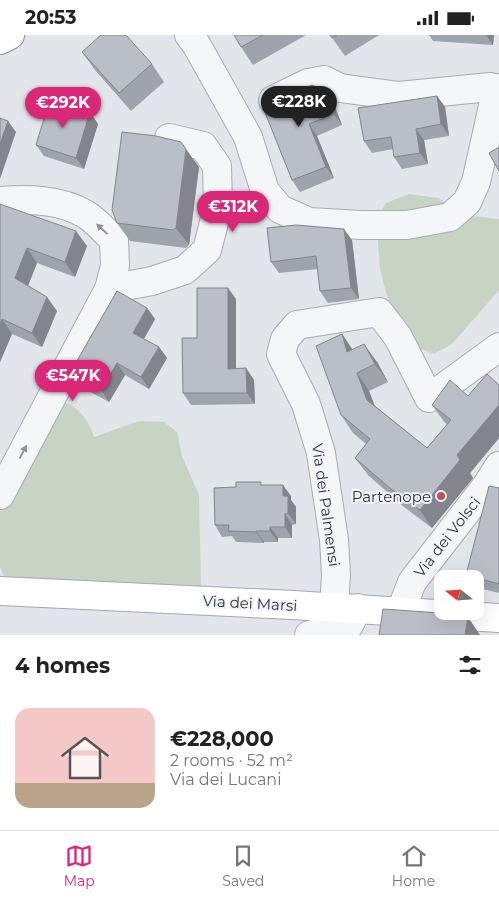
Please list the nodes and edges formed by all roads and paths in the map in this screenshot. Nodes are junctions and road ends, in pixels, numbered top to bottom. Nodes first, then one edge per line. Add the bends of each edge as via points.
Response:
1 (189, 35) edge
2 (498, 89) edge
3 (273, 100) edge
4 (169, 138) edge
5 (0, 201) edge
6 (109, 289) junction
7 (499, 347) edge
8 (499, 466) edge
9 (0, 495) edge
10 (1, 587) edge
11 (346, 608) junction
12 (400, 611) junction
13 (499, 618) edge
14 (309, 635) edge

1 - 2 street via 248,137 265,191 280,209 309,222 407,225 450,217 467,202 476,182
2 - 3 street via 490,87 399,96 340,87 324,80 308,83
4 - 6 street via 203,146 217,166 218,207 208,250 185,270 152,281
6 -> 5 street via 115,266 114,240 86,214 60,203
9 -> 6 street
7 - 11 street, Via dei Palmensi via 429,398 398,337 379,312 297,325 284,339 281,354 306,404 321,453 336,574
8 - 12 street, Via dei Volsci via 412,582
10 - 11 main road, Via dei Marsi
11 - 12 main road, Via dei Marsi
11 - 14 street via 349,625
12 - 13 main road, Via dei Marsi

